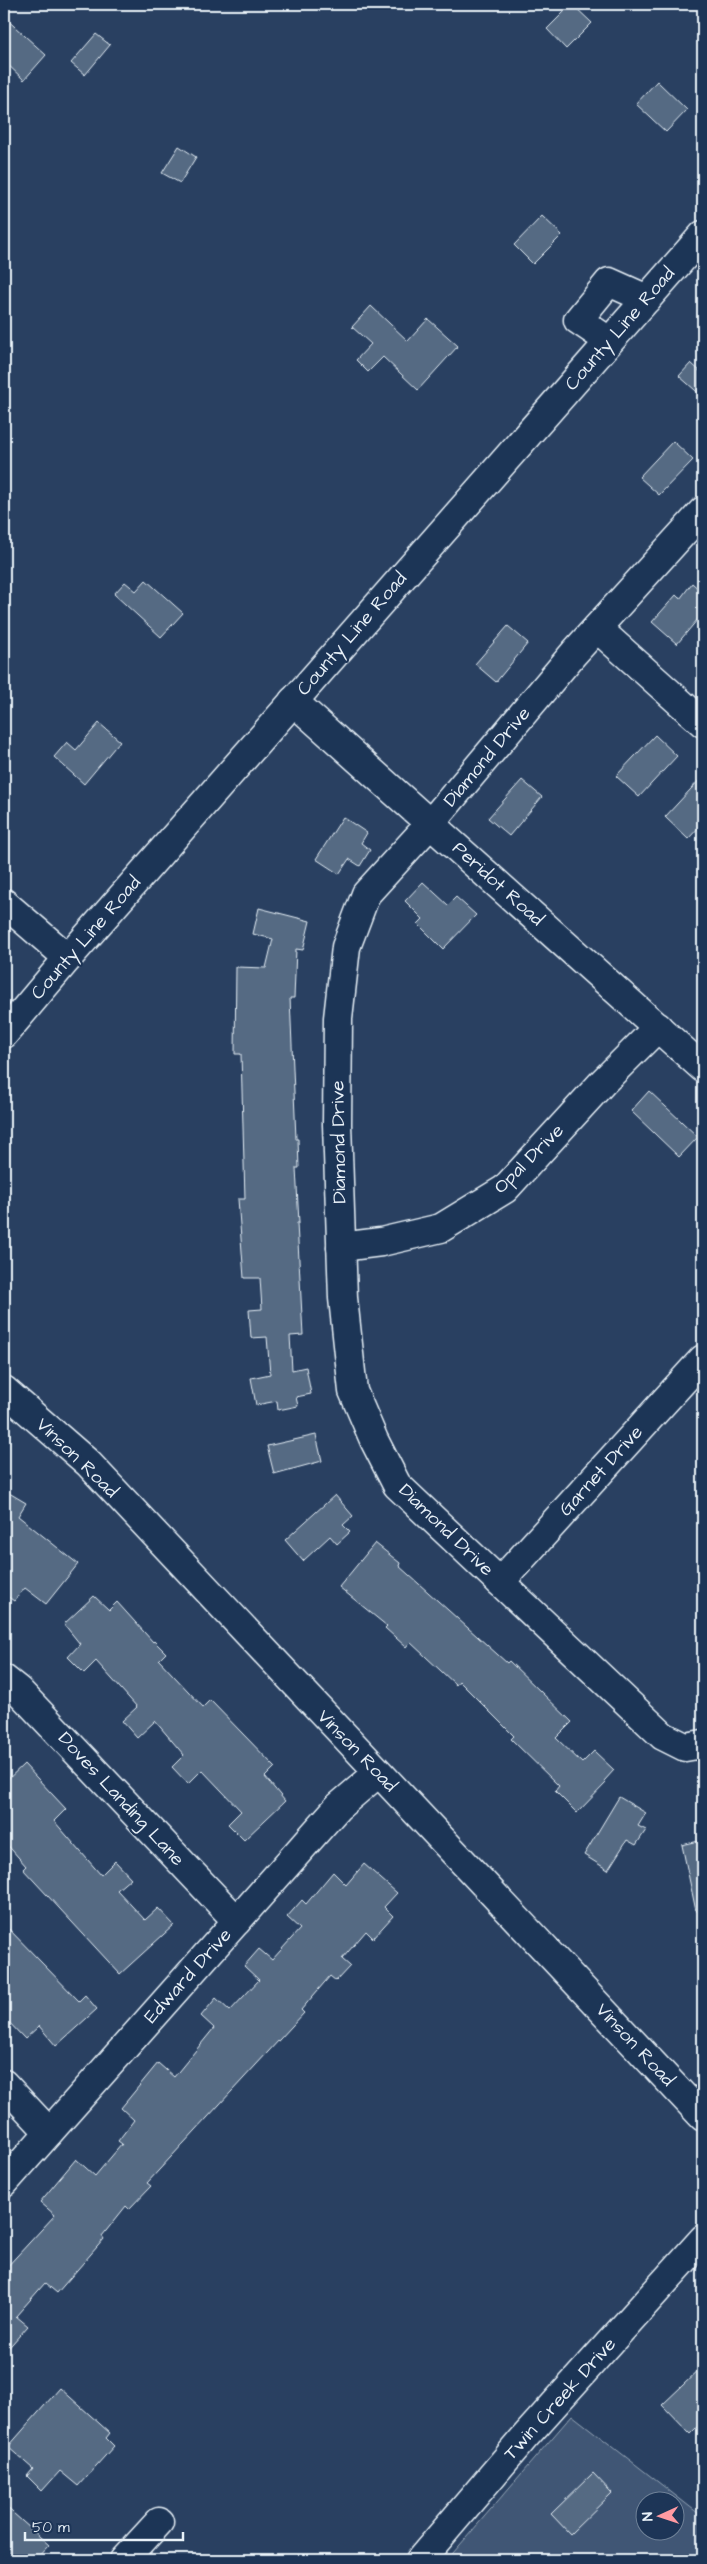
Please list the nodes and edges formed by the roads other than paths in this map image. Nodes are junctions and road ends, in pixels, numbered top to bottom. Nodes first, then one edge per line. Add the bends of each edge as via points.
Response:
1 (703, 234) edge
2 (647, 299) junction
3 (610, 341) junction
4 (703, 512) edge
5 (597, 628) junction
6 (293, 701) junction
7 (703, 723) edge
8 (430, 824) junction
9 (4, 903) edge
10 (68, 958) junction
11 (658, 1027) junction
12 (4, 1034) edge
13 (703, 1068) edge
14 (341, 1247) junction
15 (703, 1359) edge
16 (4, 1390) edge
17 (500, 1582) junction
18 (4, 1679) edge
19 (703, 1744) edge
20 (378, 1773) junction
21 (237, 1921) junction
22 (4, 2084) edge
23 (703, 2117) edge
24 (49, 2132) junction
25 (4, 2183) edge
26 (703, 2239) edge
27 (159, 2522) dead end
28 (124, 2560) edge
29 (420, 2560) edge

1 - 2 street, County Line Road
2 - 3 street, County Line Road
2 - 3 street via 609,282 578,320
3 - 6 street, County Line Road
4 - 5 street, Diamond Drive
5 - 7 street
5 - 8 street, Diamond Drive
6 - 8 street, Peridot Road
6 - 10 street, County Line Road
8 - 11 street, Peridot Road
8 - 14 street, Diamond Drive via 366,894 346,947 338,1018 336,1124
9 - 10 street
10 - 12 street, County Line Road
11 - 13 street, Peridot Road
11 - 14 street, Opal Drive via 505,1188 441,1228 381,1242
14 - 17 street, Diamond Drive via 353,1391 374,1440 398,1485
15 - 17 street, Garnet Drive
16 - 20 street, Vinson Road via 88,1464
17 - 19 street, Diamond Drive via 663,1736 685,1747
18 - 21 street, Doves Landing Lane
20 - 21 street, Edward Drive via 338,1807
20 - 23 street, Vinson Road
21 - 24 street, Edward Drive
22 - 24 street
24 - 25 street, Edward Drive
26 - 29 street, Twin Creek Drive
27 - 28 street

